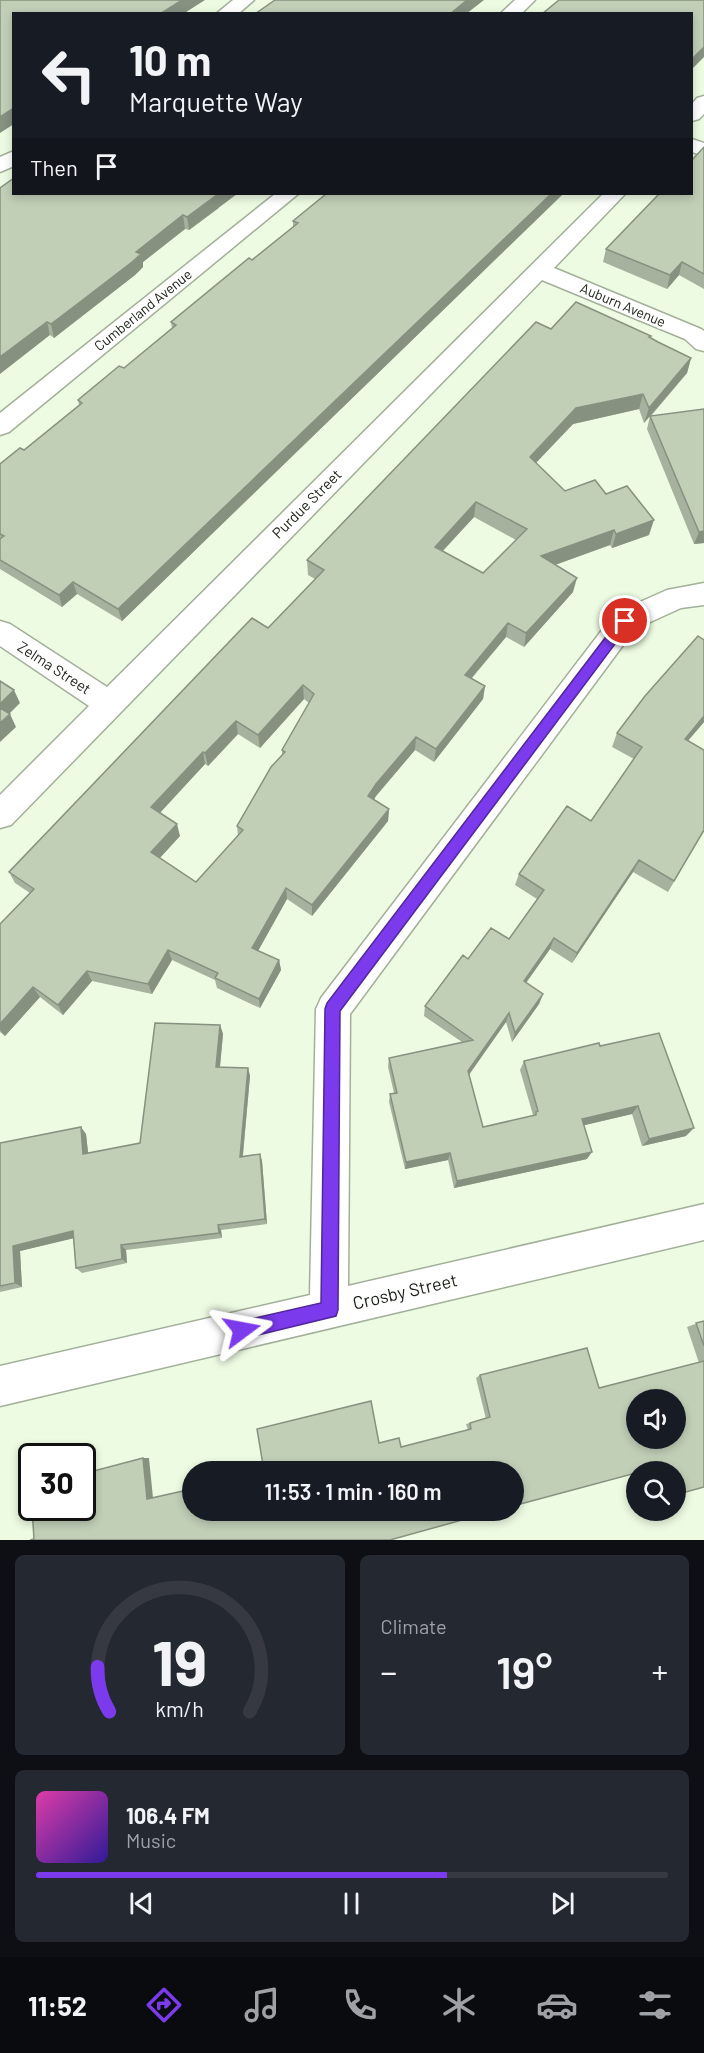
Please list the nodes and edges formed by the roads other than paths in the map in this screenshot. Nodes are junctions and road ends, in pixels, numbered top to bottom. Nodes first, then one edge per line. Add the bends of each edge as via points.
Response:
1 (245, 0) edge
2 (526, 0) edge
3 (228, 12) edge
4 (511, 12) edge
5 (704, 102) edge
6 (693, 114) edge
7 (286, 195) edge
8 (613, 195) edge
9 (539, 270) junction
10 (704, 343) edge
11 (0, 426) edge
12 (704, 594) edge
13 (0, 632) edge
14 (108, 703) junction
15 (0, 815) edge
16 (704, 1222) edge
17 (329, 1310) junction
18 (0, 1386) edge

1 - 3 street
2 - 4 street
5 - 6 street
7 - 11 street, Cumberland Avenue
8 - 9 street, Purdue Street
9 - 10 street, Auburn Avenue via 693,334
9 - 14 street, Purdue Street
12 - 17 street via 677,598 625,621 333,1009
13 - 14 street, Zelma Street
14 - 15 street, Purdue Street
16 - 17 street, Crosby Street
17 - 18 street, Crosby Street

